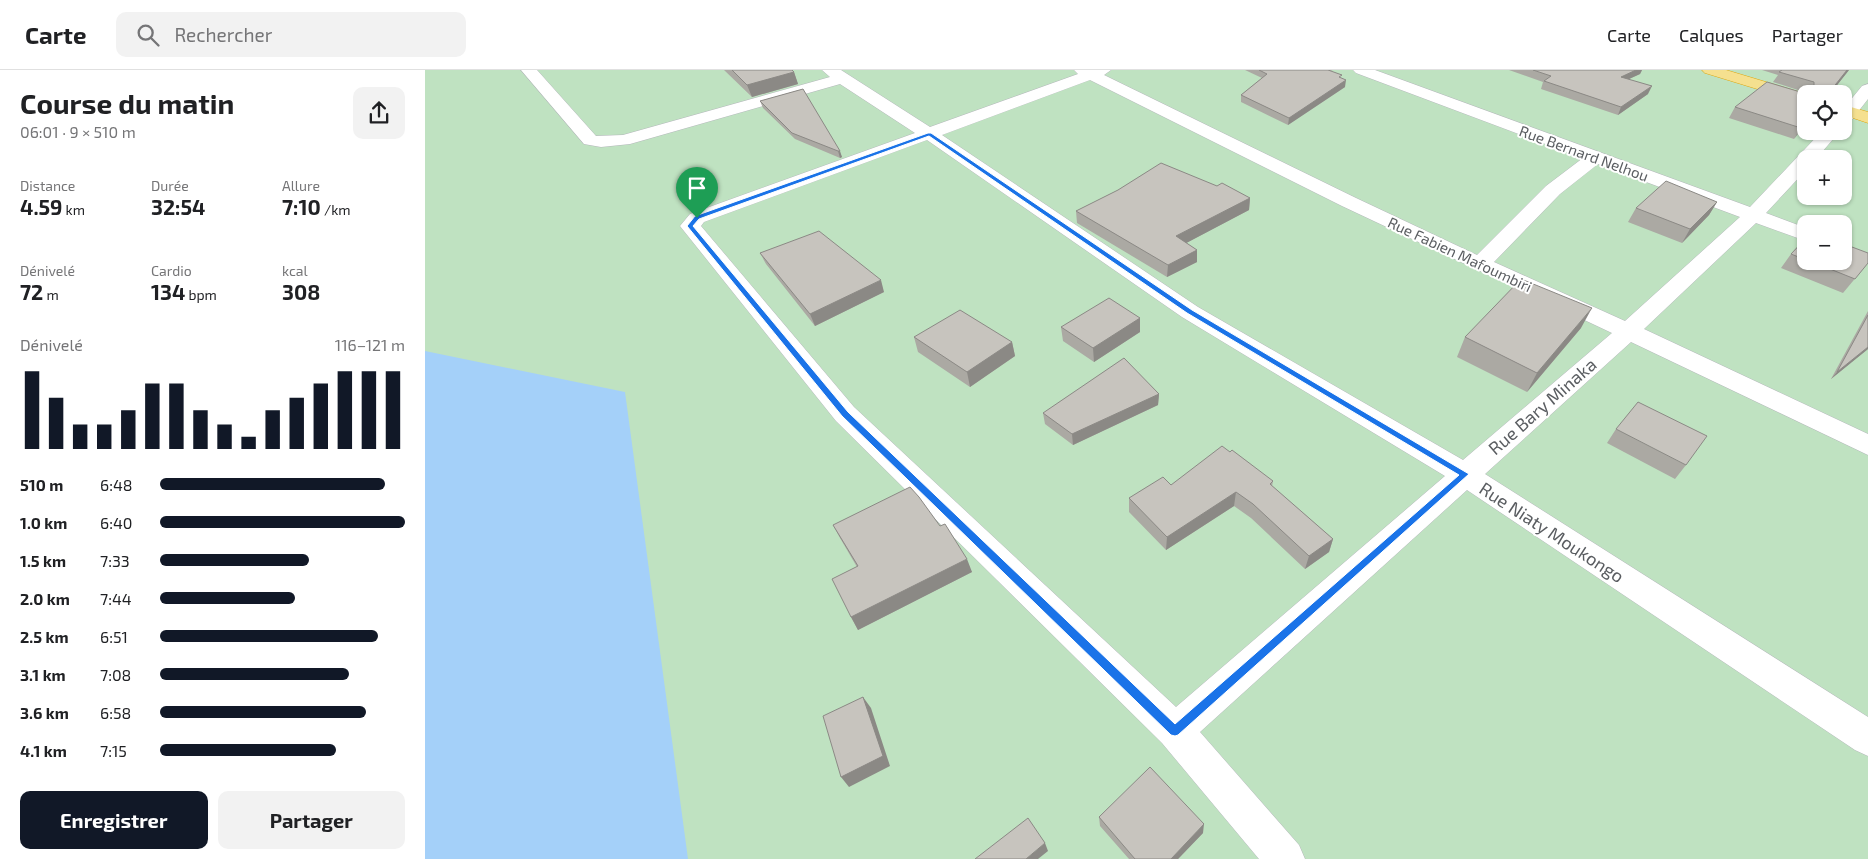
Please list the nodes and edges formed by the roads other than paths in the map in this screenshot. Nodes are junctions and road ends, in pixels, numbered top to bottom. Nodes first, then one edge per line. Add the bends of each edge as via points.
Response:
1 (529, 70) edge
2 (1361, 70) edge
3 (1710, 70) edge
4 (1092, 72) edge
5 (836, 74) edge
6 (1868, 89) edge
7 (1797, 96) edge
8 (1852, 107) edge
9 (1852, 115) edge
10 (1868, 118) edge
11 (929, 134) junction
12 (1824, 140) edge
13 (1595, 158) junction
14 (1754, 215) junction
15 (1797, 232) edge
16 (1480, 264) junction
17 (1628, 331) junction
18 (1868, 445) edge
19 (1465, 474) junction
20 (1175, 731) junction
21 (1868, 738) edge
22 (1285, 859) edge

1 - 5 street via 590,140 601,142 624,140
2 - 13 street, Rue Bernard Nelhou
3 - 7 highway
4 - 11 street
4 - 16 street, Rue Fabien Mafoumbiri
5 - 11 street, Rue Niaty Moukongo
6 - 8 street
9 - 10 highway
11 - 19 street, Rue Niaty Moukongo via 1190,312
11 - 20 street via 697,218 690,226 845,414
12 - 14 street, Rue Bary Minaka
13 - 14 street, Rue Bernard Nelhou
13 - 16 street via 1553,190
14 - 15 street, Rue Bernard Nelhou
14 - 17 street, Rue Bary Minaka
16 - 17 street, Rue Fabien Mafoumbiri
17 - 18 street, Rue Fabien Mafoumbiri
17 - 19 street, Rue Bary Minaka
19 - 20 street, Rue Bary Minaka
19 - 21 street, Rue Niaty Moukongo
20 - 22 street

